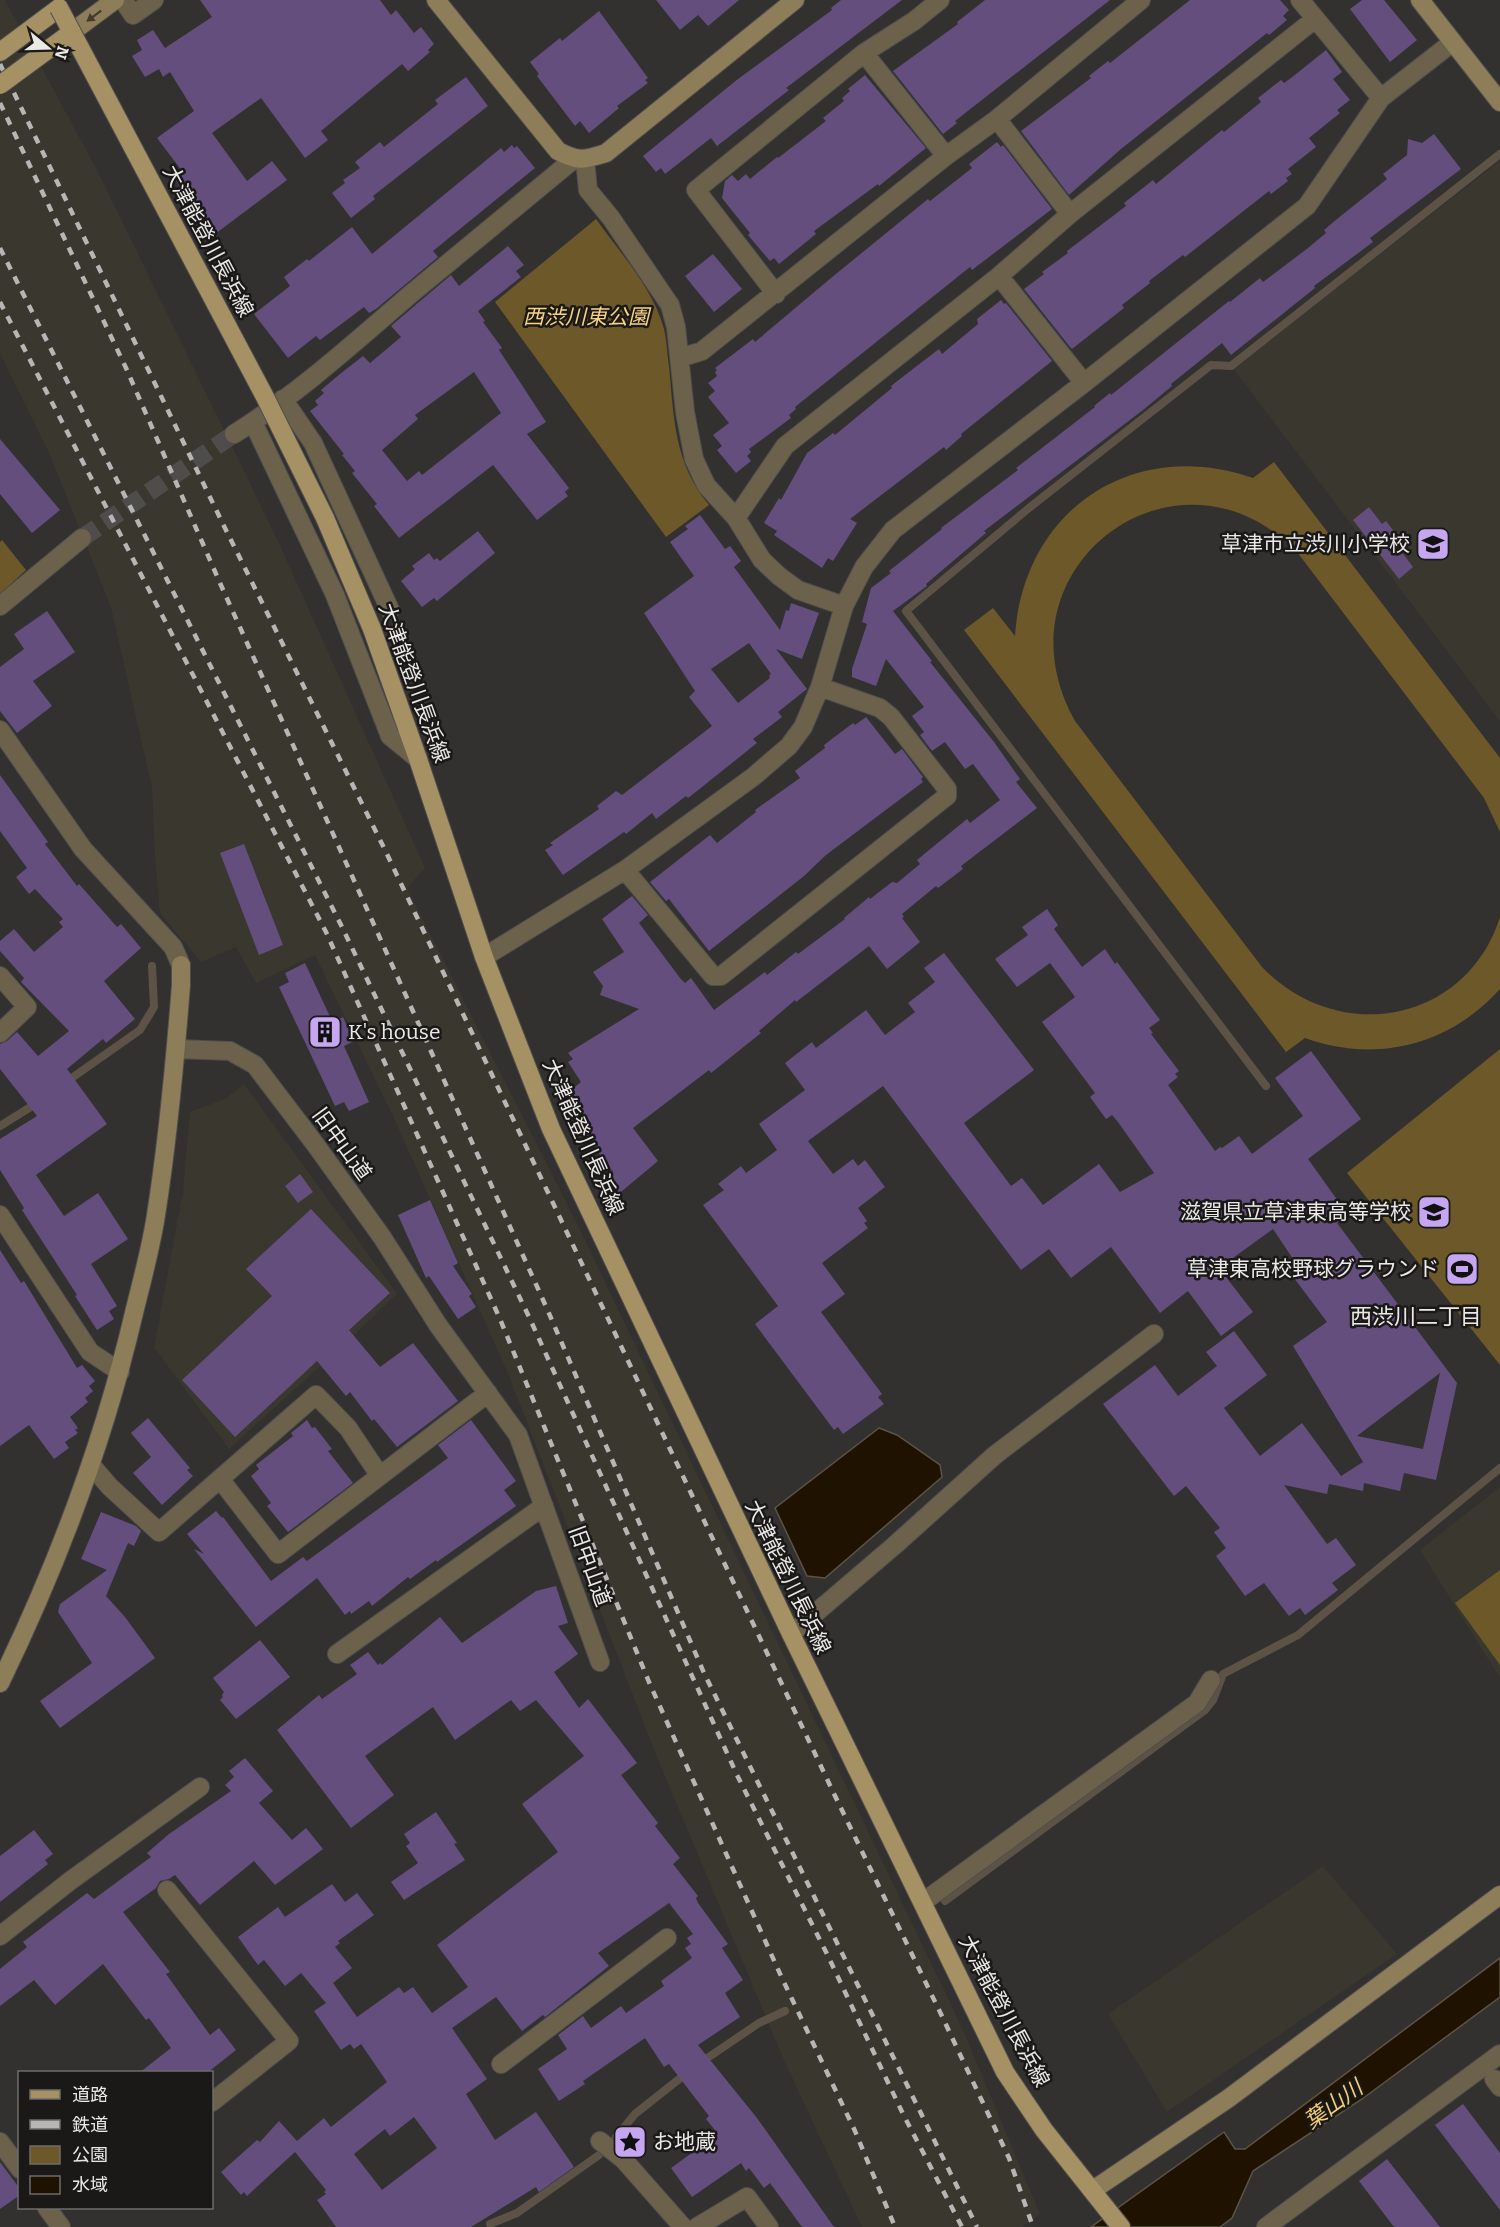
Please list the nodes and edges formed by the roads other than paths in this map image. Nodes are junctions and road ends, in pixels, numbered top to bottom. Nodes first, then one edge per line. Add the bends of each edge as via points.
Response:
1 (115, 0) edge
2 (123, 0) edge
3 (154, 0) edge
4 (436, 0) edge
5 (795, 0) edge
6 (940, 0) edge
7 (1141, 0) edge
8 (1300, 0) edge
9 (1420, 0) edge
10 (64, 4) edge
11 (1315, 19) junction
12 (72, 32) junction
13 (1453, 42) junction
14 (0, 52) edge
15 (864, 53) junction
16 (0, 85) edge
17 (1381, 98) junction
18 (1500, 102) edge
19 (997, 119) junction
20 (946, 156) junction
21 (579, 160) junction
22 (1070, 214) junction
23 (999, 276) junction
24 (776, 294) junction
25 (680, 358) junction
26 (1084, 383) junction
27 (283, 399) junction
28 (253, 422) junction
29 (234, 434) tunnel mouth
30 (736, 518) junction
31 (82, 538) tunnel mouth
32 (0, 606) edge
33 (844, 606) junction
34 (390, 610) dead end
35 (820, 687) junction
36 (3, 741) edge
37 (418, 759) junction
38 (625, 870) junction
39 (484, 957) junction
40 (0, 976) edge
41 (0, 1033) edge
42 (176, 1049) junction
43 (0, 1215) edge
44 (1154, 1334) dead end
45 (120, 1372) junction
46 (488, 1393) junction
47 (91, 1465) junction
48 (380, 1476) junction
49 (220, 1479) junction
50 (544, 1506) junction
51 (790, 1634) junction
52 (337, 1654) dead end
53 (600, 1662) dead end
54 (1211, 1680) dead end
55 (0, 1683) edge
56 (200, 1787) dead end
57 (167, 1890) dead end
58 (1500, 1894) edge
59 (923, 1902) junction
60 (0, 1936) edge
61 (667, 1938) dead end
62 (1500, 2054) edge
63 (501, 2064) dead end
64 (213, 2101) edge
65 (600, 2141) dead end
66 (0, 2142) edge
67 (18, 2166) edge
68 (1098, 2197) junction
69 (48, 2209) edge
70 (61, 2227) edge
71 (682, 2227) edge
72 (698, 2227) edge
73 (769, 2227) edge
74 (1121, 2227) edge
75 (1266, 2227) edge

1 -> 12 street
2 - 3 street via 133,15
4 - 21 street via 558,151
5 - 21 street via 606,153
6 - 15 street
7 - 19 street
8 - 11 street
9 - 13 street
10 - 12 main road, 大津能登川長浜線, bridge
10 - 14 main road, 大津能登川長浜線
11 - 17 street
11 - 22 street
12 - 16 main road, bridge
12 - 37 main road, 大津能登川長浜線, bridge via 265,397 324,518 372,629
13 - 17 street
13 - 18 street
15 - 20 street
15 - 24 street via 696,190
17 - 26 street via 1307,206
19 - 20 street
19 - 22 street
20 - 24 street
21 - 25 street via 588,190 670,305
21 - 27 street
22 - 23 street
23 - 26 street
23 - 30 street via 785,446
24 - 25 street via 702,351
25 - 30 street via 694,459 706,485
26 - 33 street via 893,530 864,567
27 - 28 street
27 - 34 street via 314,443
28 - 29 street
28 - 37 street via 335,595 390,736
30 - 33 street via 762,560 779,576 798,590
31 - 32 street
33 - 35 street
35 - 38 street via 803,727 789,746 753,777
35 - 38 street via 880,708 891,717 947,789 947,796 720,976 713,976
36 - 42 street via 83,849 173,947 181,965
37 - 39 main road, 大津能登川長浜線
38 - 39 street
39 - 51 main road, 大津能登川長浜線 via 551,1129
40 - 41 street via 27,1007
42 - 45 street via 156,1217
42 - 46 street, 旧中山道 via 230,1052 255,1065 366,1214 438,1325
43 - 45 street via 90,1352
44 - 51 street via 995,1455
45 - 47 street
46 - 48 street
46 - 50 street, 旧中山道 via 518,1435
47 - 49 street via 159,1532
47 - 55 street via 57,1559
48 - 49 street via 278,1554
48 - 49 street via 348,1428 316,1395
50 - 52 street
50 - 53 street, 旧中山道
51 - 59 main road, 大津能登川長浜線
54 - 59 street via 1197,1703
56 - 60 street
57 - 64 street via 289,2041
58 - 68 street
59 - 68 main road, 大津能登川長浜線 via 1005,2072 1044,2130
61 - 63 street
62 - 75 street
65 - 71 street via 623,2159
66 - 67 street
68 - 74 main road, 大津能登川長浜線
69 - 70 street
72 - 73 street via 747,2197

